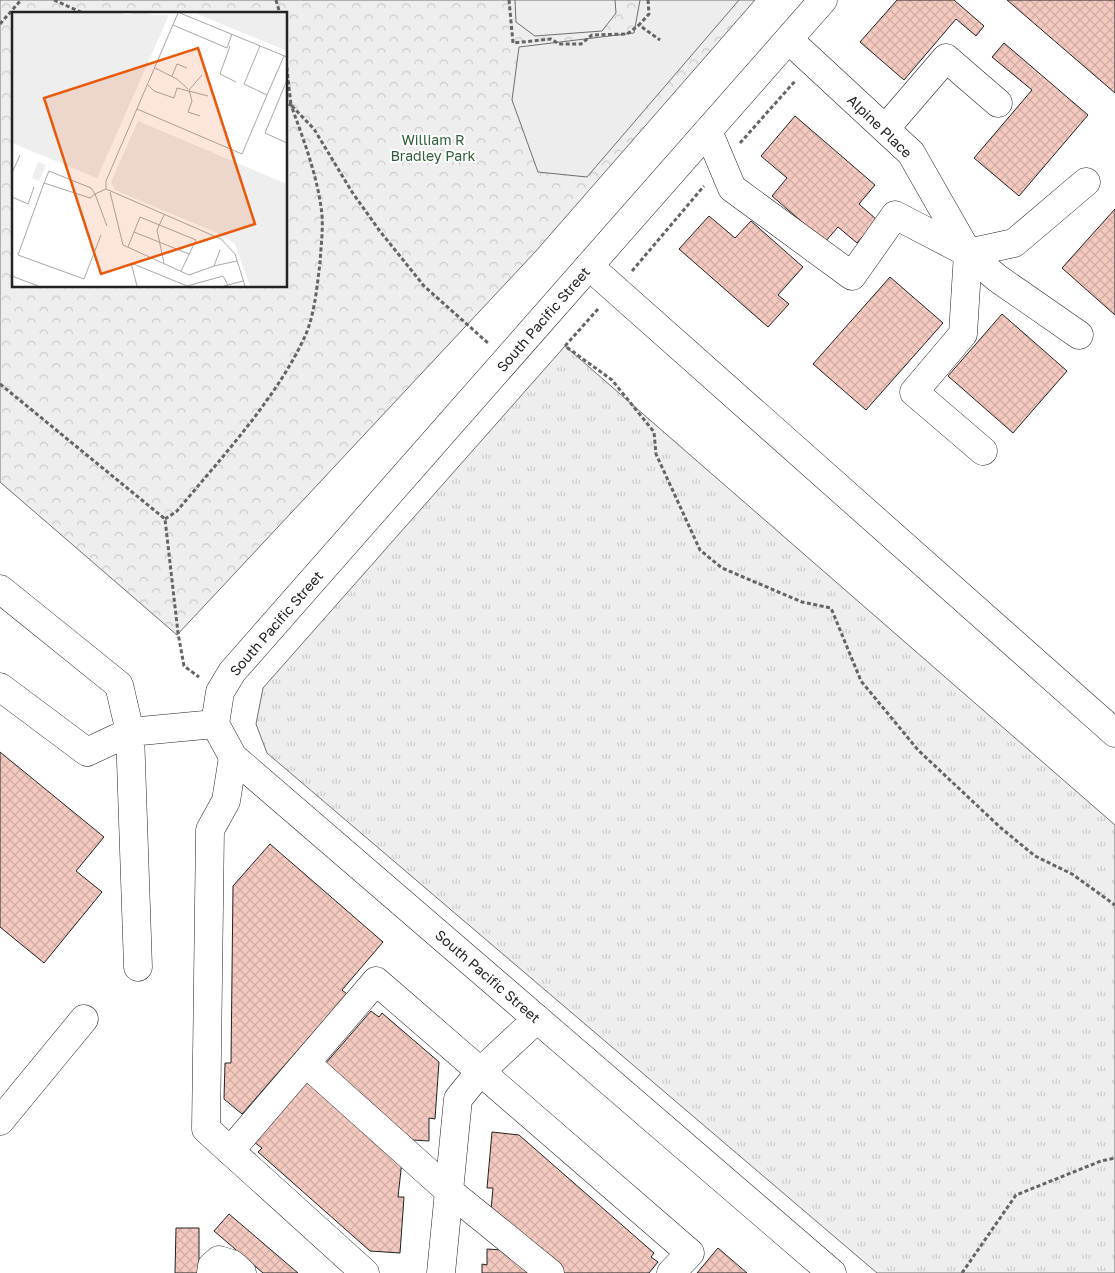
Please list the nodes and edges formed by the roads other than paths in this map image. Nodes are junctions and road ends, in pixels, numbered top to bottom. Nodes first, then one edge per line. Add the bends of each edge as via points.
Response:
1 (823, 0) edge
2 (789, 40) junction
3 (998, 103) dead end
4 (885, 129) junction
5 (708, 131) junction
6 (1086, 182) dead end
7 (968, 253) junction
8 (589, 266) junction
9 (1079, 335) dead end
10 (983, 451) dead end
11 (0, 589) edge
12 (0, 687) edge
13 (215, 724) junction
14 (130, 732) junction
15 (1115, 733) edge
16 (233, 756) junction
17 (138, 967) dead end
18 (84, 1019) dead end
19 (537, 1019) junction
20 (306, 1063) junction
21 (480, 1072) junction
22 (0, 1121) edge
23 (230, 1151) junction
24 (449, 1191) junction
25 (211, 1273) edge
26 (242, 1273) edge
27 (365, 1273) edge
28 (441, 1273) edge
29 (550, 1273) edge
30 (671, 1273) edge
31 (832, 1273) edge

1 - 2 street, South Pacific Street
2 - 4 street, Alpine Place
2 - 5 street, South Pacific Street
3 - 4 street via 946,58
4 - 7 street, Alpine Place via 911,154
5 - 7 street via 732,188 852,276 895,215
5 - 8 street, South Pacific Street
6 - 7 street via 1014,243
7 - 9 street via 997,278
7 - 10 street via 963,334 914,392
8 - 13 street, South Pacific Street via 232,672 220,692
8 - 15 street
11 - 14 street via 119,685
12 - 14 street via 87,752
13 - 14 street
13 - 16 street, South Pacific Street
14 - 17 street
16 - 19 street, South Pacific Street
16 - 23 street via 226,801 210,830 206,1129
18 - 22 street
19 - 21 street
19 - 31 street, South Pacific Street
20 - 21 street via 376,981
20 - 23 street
20 - 24 street
21 - 24 street via 458,1099
21 - 30 street via 690,1253
23 - 27 street
24 - 28 street
24 - 29 street
25 - 26 street via 212,1266 219,1260 232,1264

